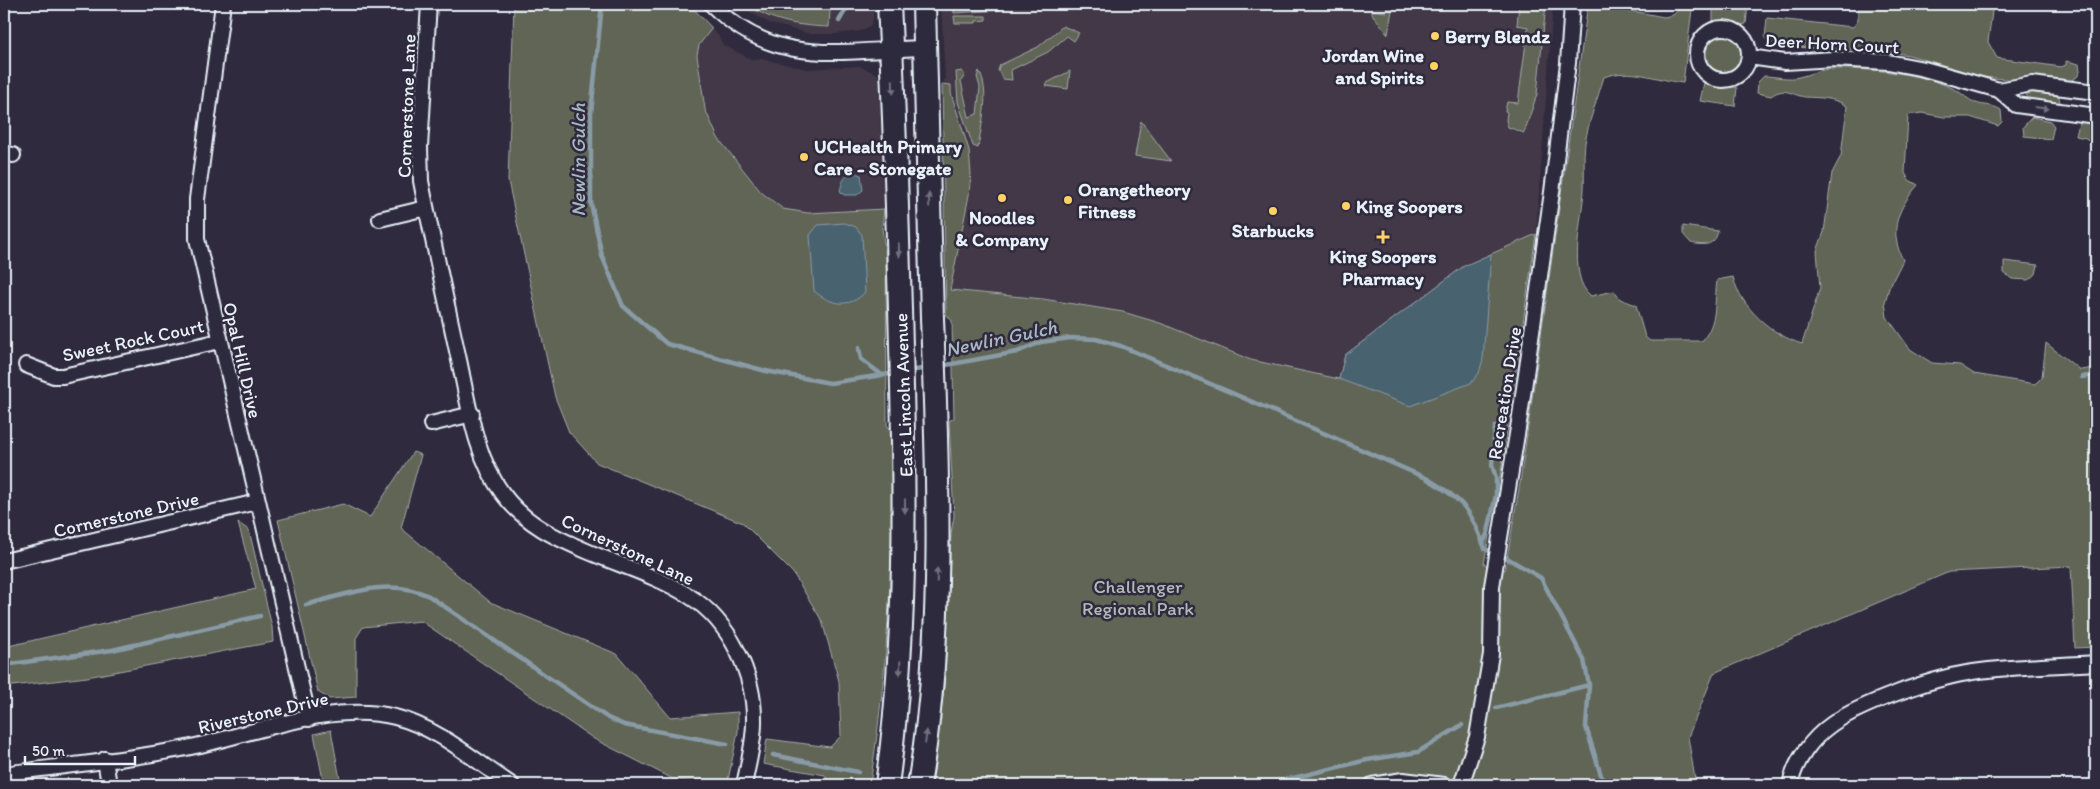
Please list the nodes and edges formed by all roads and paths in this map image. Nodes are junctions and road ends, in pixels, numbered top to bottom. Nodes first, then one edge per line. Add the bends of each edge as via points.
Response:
1 (223, 4) edge
2 (429, 4) edge
3 (711, 4) edge
4 (889, 4) edge
5 (924, 4) edge
6 (1572, 4) edge
7 (924, 48) junction
8 (891, 49) junction
9 (1749, 57) dead end
10 (1999, 90) junction
11 (2096, 92) edge
12 (2096, 116) edge
13 (426, 208) junction
14 (380, 219) dead end
15 (220, 341) junction
16 (26, 365) dead end
17 (472, 414) junction
18 (431, 424) dead end
19 (257, 502) junction
20 (4, 562) edge
21 (2096, 663) edge
22 (309, 719) junction
23 (105, 759) junction
24 (4, 774) edge
25 (109, 785) edge
26 (512, 785) edge
27 (744, 785) edge
28 (887, 785) edge
29 (919, 785) edge
30 (1372, 785) edge
31 (1444, 785) edge
32 (1461, 785) edge
33 (1790, 785) edge

1 - 15 street, Opal Hill Drive via 196,226
2 - 13 street, Cornerstone Lane via 419,160
3 - 8 street via 754,36 794,51
4 - 8 main road, East Lincoln Avenue
5 - 7 main road, East Lincoln Avenue
6 - 32 street, Recreation Drive via 1568,63 1545,241 1492,586 1490,654 1477,737
7 - 8 street
29 -> 7 main road, East Lincoln Avenue via 928,714 936,582 937,420
8 -> 28 main road, East Lincoln Avenue via 905,581 898,692
9 - 10 street, Deer Horn Court via 1786,62 1841,59 1888,62
10 - 11 street, Deer Horn Court via 2032,84
10 -> 12 street, Deer Horn Court via 2016,105
13 - 14 street
13 - 17 street, Cornerstone Lane
15 - 16 street, Sweet Rock Court via 62,376
15 - 19 street, Opal Hill Drive
17 - 18 street
17 - 27 street, Cornerstone Lane via 482,454 492,477 503,494 528,519 560,539 690,596 726,632 746,671 754,711
19 - 20 street, Cornerstone Drive
19 - 22 street, Opal Hill Drive
21 - 33 street via 1965,674 1884,699 1838,720 1818,735 1799,760
22 - 23 street, Riverstone Drive via 190,748
22 - 26 street, Riverstone Drive via 358,712 408,721 446,740
23 - 24 street, Riverstone Drive
23 - 25 street
30 - 31 street via 1403,780

